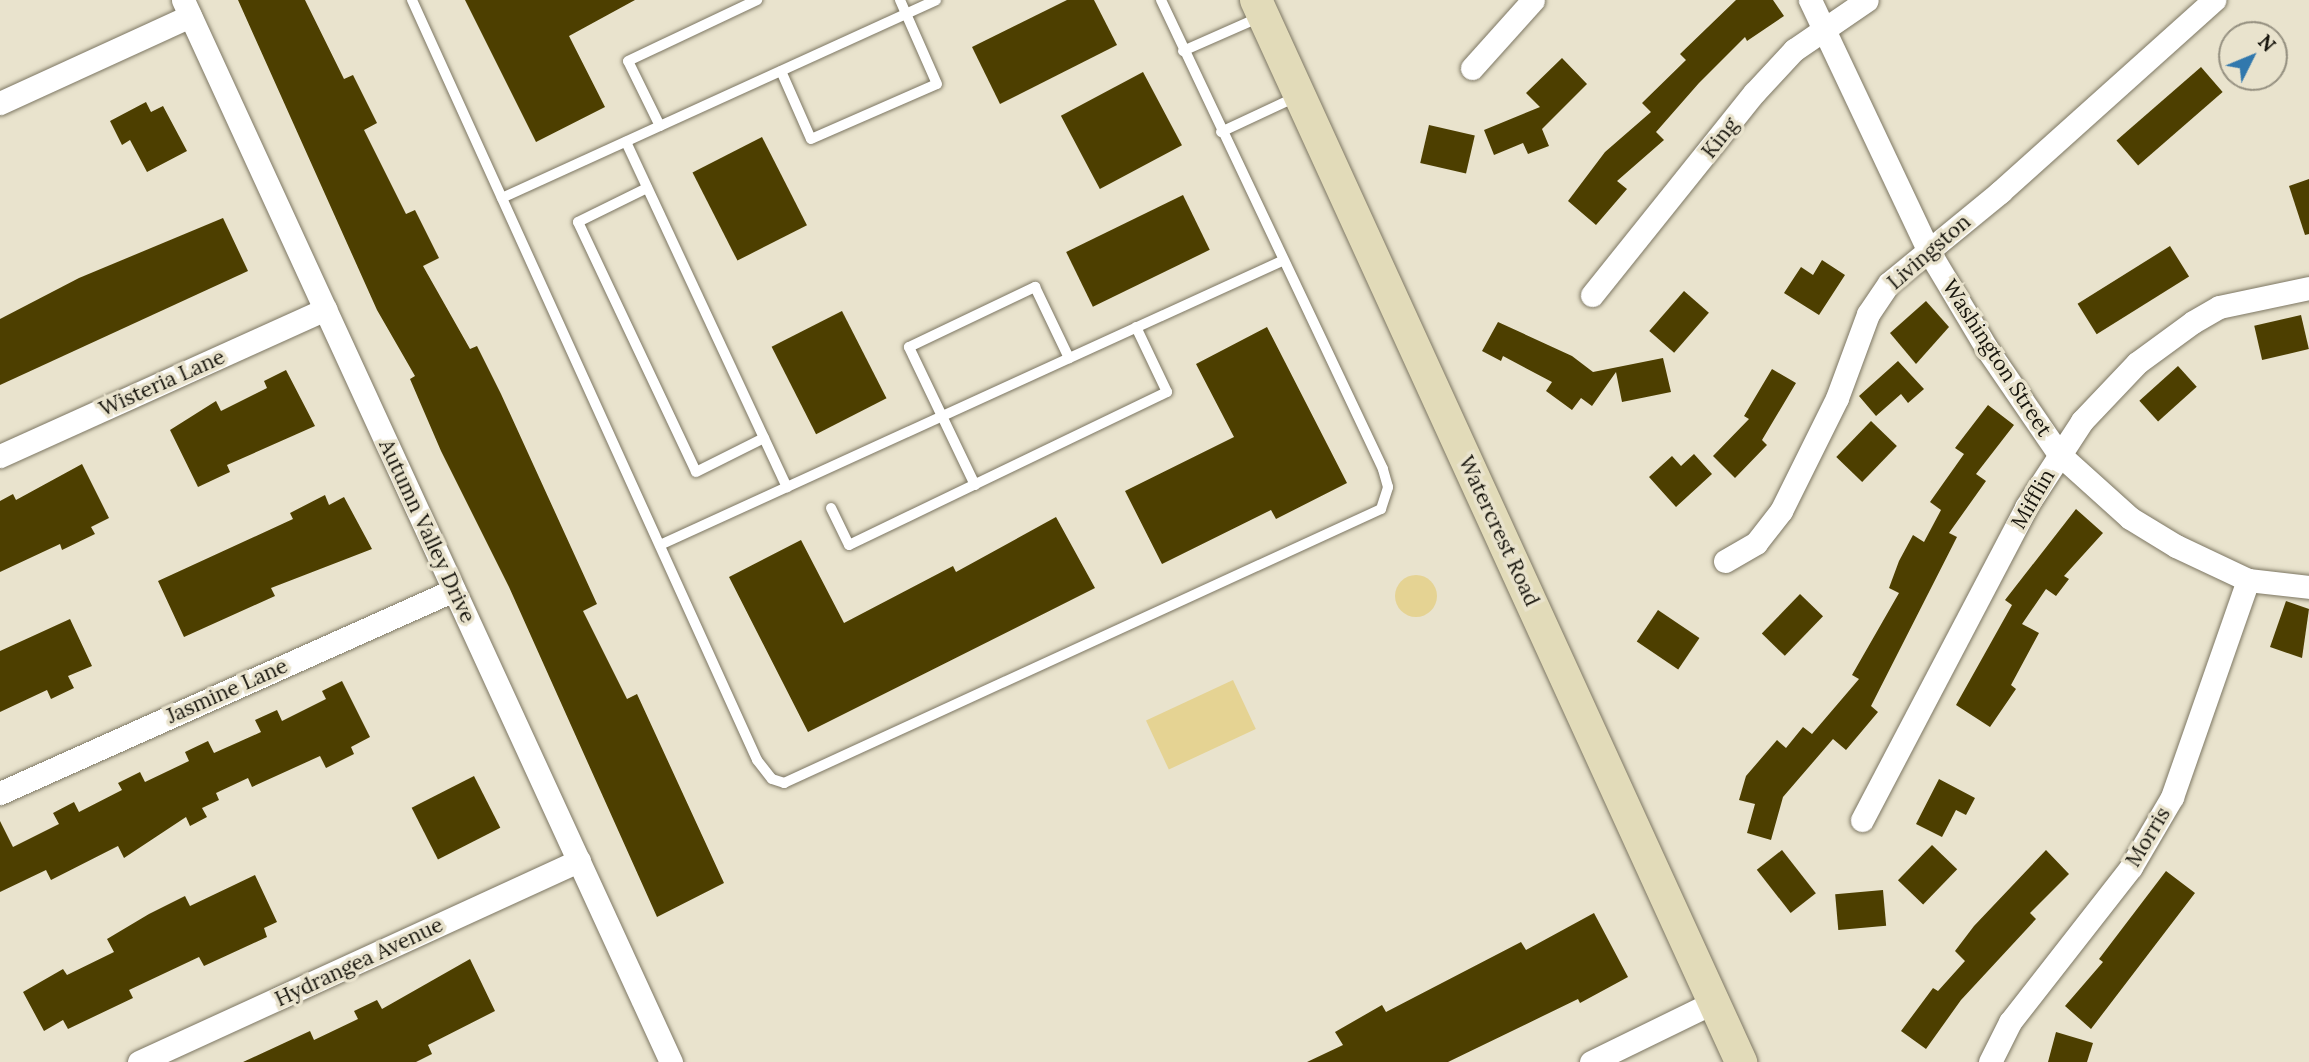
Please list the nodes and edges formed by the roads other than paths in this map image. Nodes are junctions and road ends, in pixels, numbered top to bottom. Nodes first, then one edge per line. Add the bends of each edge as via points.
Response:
1 (412, 0) edge
2 (757, 0) edge
3 (900, 0) edge
4 (936, 0) edge
5 (1161, 0) edge
6 (1533, 0) edge
7 (1810, 0) edge
8 (1867, 0) edge
9 (2214, 0) edge
10 (186, 8) edge
11 (1260, 8) edge
12 (906, 14) junction
13 (1822, 27) junction
14 (1183, 51) junction
15 (1472, 68) dead end
16 (781, 71) junction
17 (1300, 95) junction
18 (0, 103) edge
19 (660, 126) junction
20 (1221, 131) junction
21 (626, 142) junction
22 (648, 188) junction
23 (502, 198) junction
24 (1928, 250) junction
25 (1282, 261) junction
26 (2309, 288) edge
27 (1591, 295) dead end
28 (325, 309) junction
29 (1136, 327) junction
30 (1069, 358) junction
31 (943, 416) junction
32 (764, 438) junction
33 (2059, 454) junction
34 (0, 456) edge
35 (975, 485) junction
36 (787, 487) junction
37 (831, 508) dead end
38 (660, 545) junction
39 (1725, 561) dead end
40 (2248, 580) junction
41 (2309, 587) edge
42 (454, 590) junction
43 (0, 793) edge
44 (1862, 820) dead end
45 (579, 861) junction
46 (1714, 1002) junction
47 (139, 1062) edge
48 (671, 1062) edge
49 (1591, 1062) edge
50 (1741, 1062) edge
51 (1990, 1062) edge

1 - 23 lane
2 - 19 lane via 628,61
3 - 12 lane
4 - 12 lane
5 - 14 lane
6 - 15 street
7 - 13 street, Washington Street
8 - 13 street, King
9 - 24 street, Livingston
10 - 18 street
10 - 28 street, Autumn Valley Drive
11 - 14 lane
11 - 17 street, Watercrest Road
12 - 16 lane
12 - 16 lane via 937,84 811,139
13 - 24 street, Washington Street
13 - 27 street, King via 1754,93
14 - 20 lane
16 - 19 lane
17 - 20 lane
17 - 46 street, Watercrest Road
19 - 21 lane
20 - 25 lane
21 - 22 lane
21 - 23 lane
22 - 32 lane
22 - 32 lane via 578,222 696,472
23 - 38 lane
24 - 33 street, Washington Street via 1987,349
24 - 39 street, Livingston via 1889,283 1868,314 1838,398 1781,510 1756,543
25 - 29 lane
25 - 38 lane via 1383,469 1388,487 1381,509 795,781 772,779 757,760
26 - 33 street, Mifflin via 2219,307 2193,322 2137,363
28 - 34 street, Wisteria Lane
28 - 42 street, Autumn Valley Drive
29 - 30 lane
29 - 35 lane via 1167,392
30 - 31 lane
30 - 31 lane via 1035,286 909,347
31 - 35 lane
31 - 36 lane
32 - 36 lane
33 - 40 street, Washington Street via 2130,518
33 - 44 street, Mifflin
35 - 37 lane via 849,545
36 - 38 lane
40 - 41 street, Washington Street
40 - 51 street, Morris via 2172,797 2132,867 2010,1022
42 - 43 street, Jasmine Lane
42 - 45 street, Autumn Valley Drive
45 - 47 street, Hydrangea Avenue
45 - 48 street, Autumn Valley Drive
46 - 49 street
46 - 50 street, Watercrest Road

